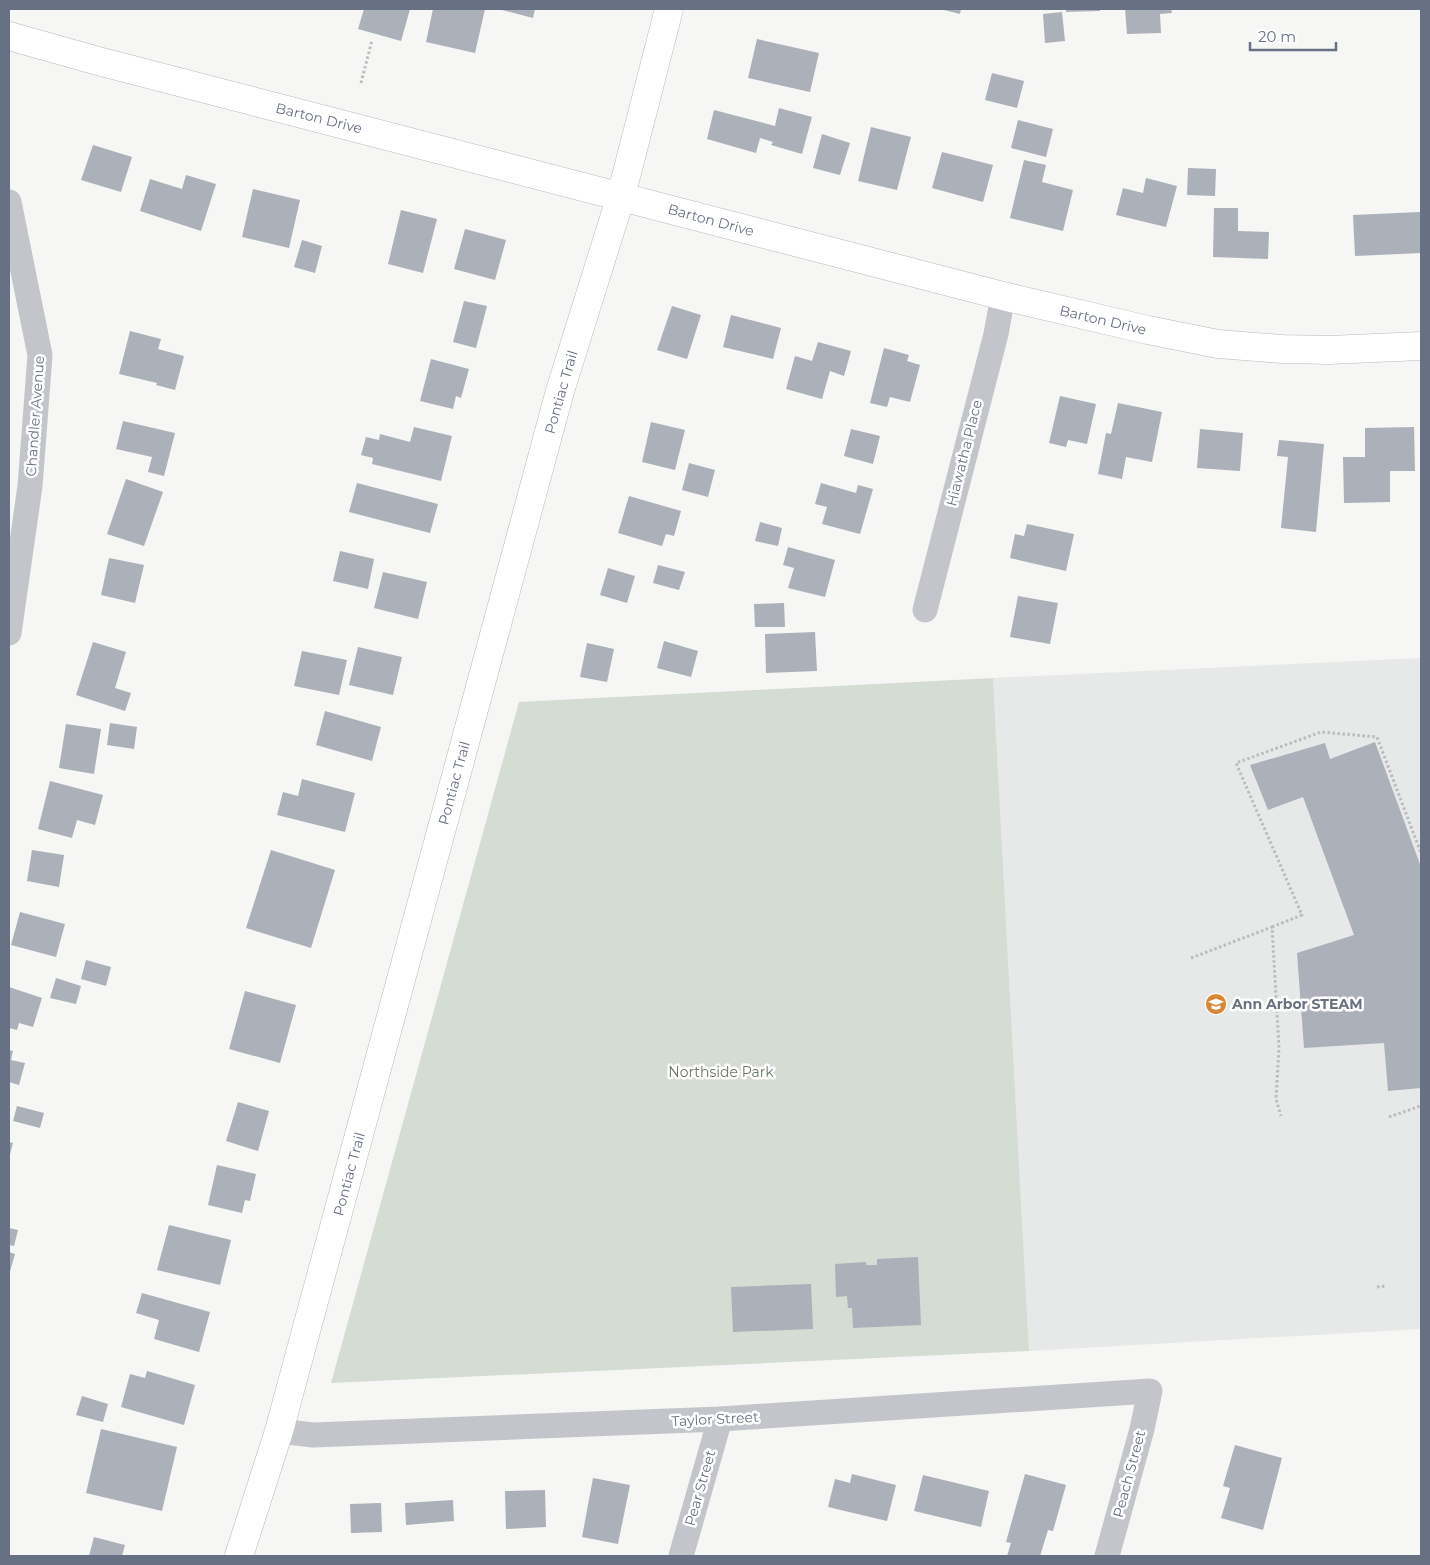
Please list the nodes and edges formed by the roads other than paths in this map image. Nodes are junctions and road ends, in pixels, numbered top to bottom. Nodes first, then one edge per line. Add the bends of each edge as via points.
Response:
1 (669, 9) edge
2 (9, 36) edge
3 (621, 196) junction
4 (9, 202) edge
5 (1003, 296) junction
6 (1421, 346) edge
7 (925, 610) dead end
8 (9, 632) edge
9 (1150, 1391) joint
10 (720, 1420) junction
11 (280, 1432) junction
12 (239, 1556) edge
13 (681, 1556) edge
14 (1107, 1556) edge

1 - 3 main road, Pontiac Trail
2 - 3 main road, Barton Drive
3 - 5 main road, Barton Drive
3 - 11 main road, Pontiac Trail via 560,391
4 - 8 street, Chandler Avenue via 40,354 30,486
5 - 6 main road, Barton Drive via 1218,344 1329,350
5 - 7 street, Hiawatha Place
9 - 10 street, Taylor Street
9 - 14 street, Peach Street
10 - 11 street, Taylor Street via 313,1435
10 - 13 street, Pear Street
11 - 12 main road, Pontiac Trail

